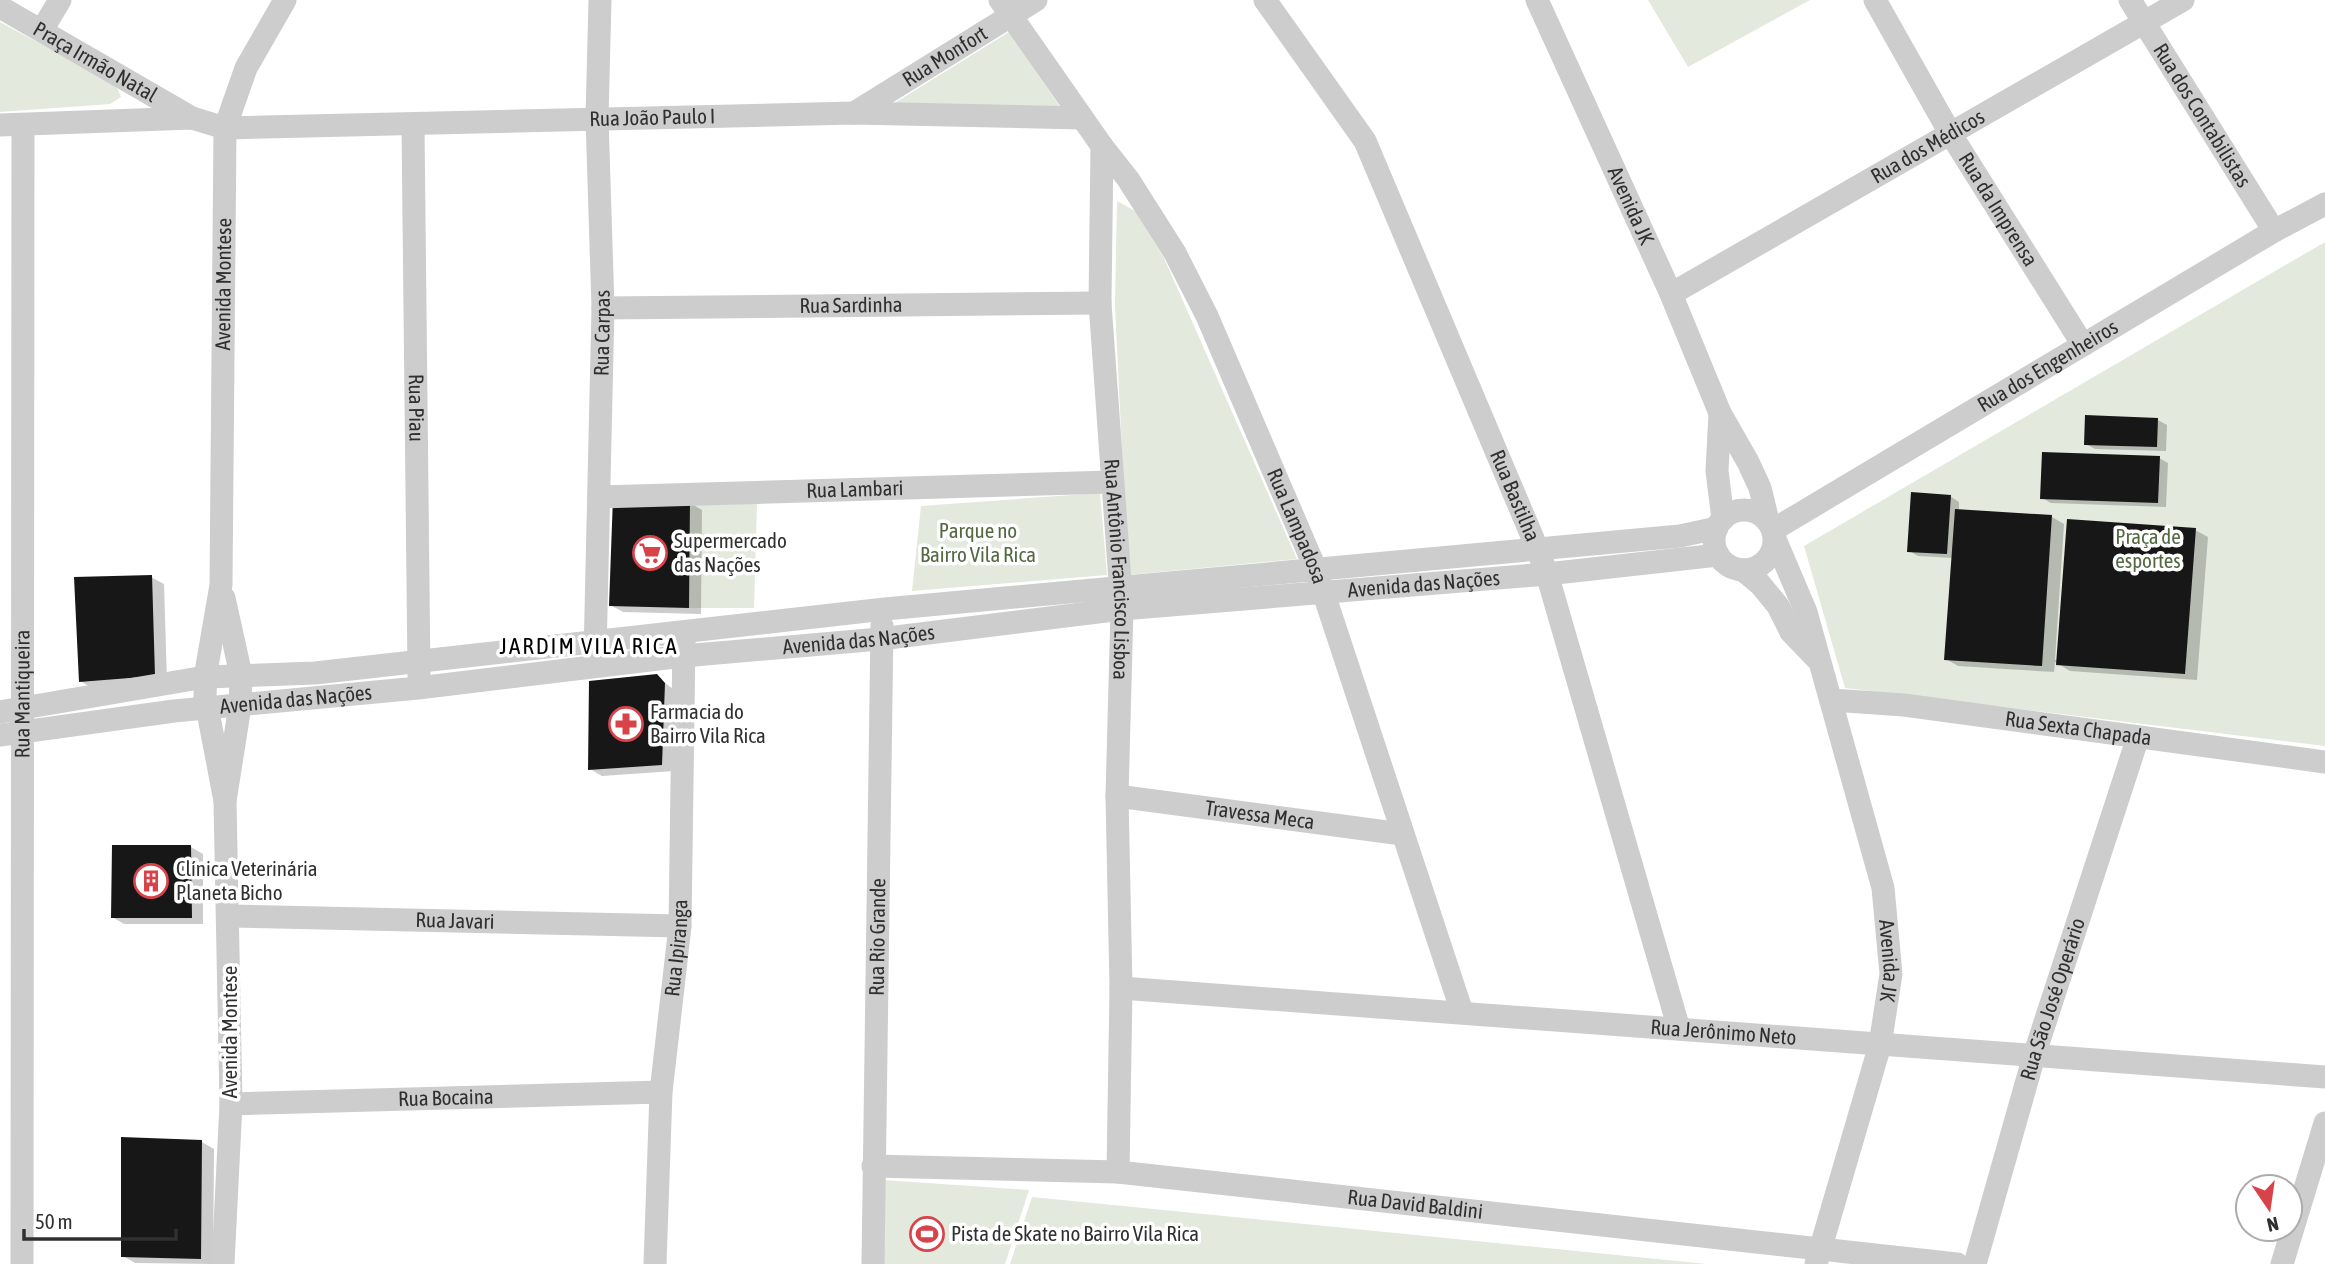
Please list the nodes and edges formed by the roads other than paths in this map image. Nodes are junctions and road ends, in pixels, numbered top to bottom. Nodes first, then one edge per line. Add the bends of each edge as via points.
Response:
1 (60, 0) edge
2 (285, 0) edge
3 (600, 0) edge
4 (1036, 0) edge
5 (1265, 0) edge
6 (1537, 0) edge
7 (1875, 0) edge
8 (2130, 0) edge
9 (2183, 0) edge
10 (0, 7) edge
11 (1005, 7) edge
12 (2143, 24) junction
13 (42, 30) junction
14 (854, 113) junction
15 (192, 118) junction
16 (597, 118) junction
17 (1081, 118) junction
18 (0, 125) edge
19 (23, 125) junction
20 (413, 126) junction
21 (225, 128) junction
22 (1950, 133) junction
23 (1102, 146) junction
24 (2325, 204) edge
25 (2274, 231) junction
26 (1671, 294) junction
27 (1100, 303) junction
28 (603, 308) junction
29 (2083, 345) junction
30 (1720, 413) junction
31 (1111, 482) junction
32 (599, 497) junction
33 (1720, 524) junction
34 (1772, 530) junction
35 (1537, 548) junction
36 (1718, 555) junction
37 (1743, 570) junction
38 (1547, 574) junction
39 (1320, 580) junction
40 (221, 585) junction
41 (1121, 599) junction
42 (885, 609) junction
43 (684, 631) junction
44 (880, 639) junction
45 (595, 641) junction
46 (683, 656) junction
47 (1817, 659) junction
48 (419, 662) junction
49 (594, 665) junction
50 (241, 675) junction
51 (205, 677) junction
52 (418, 688) junction
53 (1832, 700) junction
54 (240, 706) junction
55 (24, 710) junction
56 (206, 710) junction
57 (0, 712) edge
58 (25, 733) junction
59 (0, 735) edge
60 (2138, 737) junction
61 (2325, 762) edge
62 (1117, 796) junction
63 (225, 801) junction
64 (1402, 834) junction
65 (229, 916) junction
66 (680, 926) junction
67 (1121, 988) junction
68 (1462, 1012) junction
69 (1679, 1030) junction
70 (1880, 1045) junction
71 (2034, 1056) junction
72 (2325, 1077) edge
73 (661, 1092) junction
74 (231, 1104) junction
75 (2325, 1123) edge
76 (873, 1166) junction
77 (1118, 1172) junction
78 (1818, 1257) edge
79 (22, 1264) edge
80 (223, 1264) edge
81 (655, 1264) edge
82 (873, 1264) edge
83 (1957, 1264) edge
84 (1975, 1264) edge
85 (2282, 1264) edge

1 - 13 street
2 - 21 street, Avenida Montese via 246,68
3 - 16 street, Rua Carpas
4 - 11 street, Rua Monfort
5 - 35 street, Rua Bastilha via 1364,141
6 - 26 street, Avenida JK
7 - 22 street, Rua da Imprensa
8 - 12 street, Rua dos Contabilistas
9 - 12 street, Rua dos Médicos
10 - 13 street, Praça Irmão Natal
11 - 14 street, Rua Monfort
11 - 17 street
12 - 22 street, Rua dos Médicos
12 - 25 street, Rua dos Contabilistas
13 - 15 street, Praça Irmão Natal
14 - 16 street, Rua João Paulo I
14 - 17 street, Rua João Paulo I
15 - 19 street, Praça Irmão Natal
15 - 21 street, Praça Irmão Natal
16 - 20 street, Rua João Paulo I
16 - 28 street, Rua Carpas
17 - 23 street
18 - 19 street, Praça Irmão Natal
19 - 55 street, Rua Mantiqueira
20 - 21 street, Rua João Paulo I
20 - 48 street, Rua Piau
21 - 40 street, Avenida Montese
22 - 26 street, Rua dos Médicos
22 - 29 street, Rua da Imprensa
23 - 27 street, Rua Antônio Francisco Lisboa
23 - 39 street, Rua Lampadosa via 1175,253 1207,316
24 - 25 street, Rua dos Engenheiros
25 - 29 street, Rua dos Engenheiros
26 - 30 street, Avenida JK
27 - 28 street, Rua Sardinha
27 - 31 street, Rua Antônio Francisco Lisboa
28 - 32 street, Rua Carpas
29 - 34 street, Rua dos Engenheiros
30 - 33 street, Avenida JK
30 - 34 street, Avenida JK via 1760,488
31 - 32 street, Rua Lambari
31 - 41 street, Rua Antônio Francisco Lisboa
32 - 45 street, Rua Carpas
33 - 34 street via 1740,510 1760,514
33 - 35 street, Avenida das Nações via 1680,536
33 - 36 street via 1715,546
34 - 37 street via 1769,558
34 - 47 street, Avenida JK via 1806,612
35 - 38 street, Rua Bastilha
35 - 39 street, Avenida das Nações
36 - 37 street
36 - 38 street, Avenida das Nações
37 - 47 street, Avenida JK via 1760,584 1791,632
38 - 39 street, Avenida das Nações
38 - 69 street, Rua Bastilha
39 - 41 street, Avenida das Nações
39 - 64 street, Rua Lampadosa
40 - 50 street, Avenida Montese
40 - 51 street, Avenida Montese
41 - 42 street, Avenida das Nações
41 - 44 street, Avenida das Nações
41 - 62 street, Rua Antônio Francisco Lisboa
42 - 43 street, Avenida das Nações
42 - 44 street, Rua Rio Grande
43 - 45 street, Avenida das Nações
43 - 46 street, Rua Ipiranga
44 - 46 street, Avenida das Nações
44 - 76 street, Rua Rio Grande
45 - 48 street, Avenida das Nações
45 - 49 street, Rua Carpas
46 - 49 street, Avenida das Nações
46 - 66 street, Rua Ipiranga
47 - 53 street, Avenida JK
48 - 50 street, Avenida das Nações
48 - 52 street, Rua Piau
49 - 52 street, Avenida das Nações
50 - 51 street, Avenida das Nações
50 - 54 street, Avenida Montese
51 - 55 street, Avenida das Nações
51 - 56 street, Avenida Montese
52 - 54 street, Avenida das Nações
53 - 60 street, Rua Sexta Chapada via 1904,705
53 - 70 street, Avenida JK via 1883,888 1891,974
54 - 56 street, Avenida das Nações
54 - 63 street, Avenida Montese
55 - 57 street, Avenida das Nações
55 - 58 street, Rua Mantiqueira
56 - 58 street, Avenida das Nações
56 - 63 street, Avenida Montese
58 - 59 street, Avenida das Nações
58 - 79 street, Rua Mantiqueira
60 - 61 street, Rua Sexta Chapada
60 - 71 street, Rua São José Operário
62 - 64 street, Travessa Meca
62 - 67 street, Rua Antônio Francisco Lisboa
63 - 65 street, Avenida Montese
64 - 68 street, Rua Lampadosa
65 - 66 street, Rua Javari
65 - 74 street, Avenida Montese
66 - 73 street, Rua Ipiranga
67 - 68 street, Rua Jerônimo Neto
67 - 77 street, Rua Antônio Francisco Lisboa
68 - 69 street, Rua Jerônimo Neto
69 - 70 street, Rua Jerônimo Neto
70 - 71 street, Rua Jerônimo Neto
70 - 78 street, Avenida JK
71 - 72 street, Rua Jerônimo Neto
71 - 84 street, Rua São José Operário
73 - 74 street, Rua Bocaina
73 - 81 street, Rua Ipiranga
74 - 80 street, Avenida Montese
75 - 85 street
76 - 77 street, Rua David Baldini
76 - 82 street, Rua Rio Grande
77 - 78 street, Rua David Baldini
78 - 83 street, Rua David Baldini

